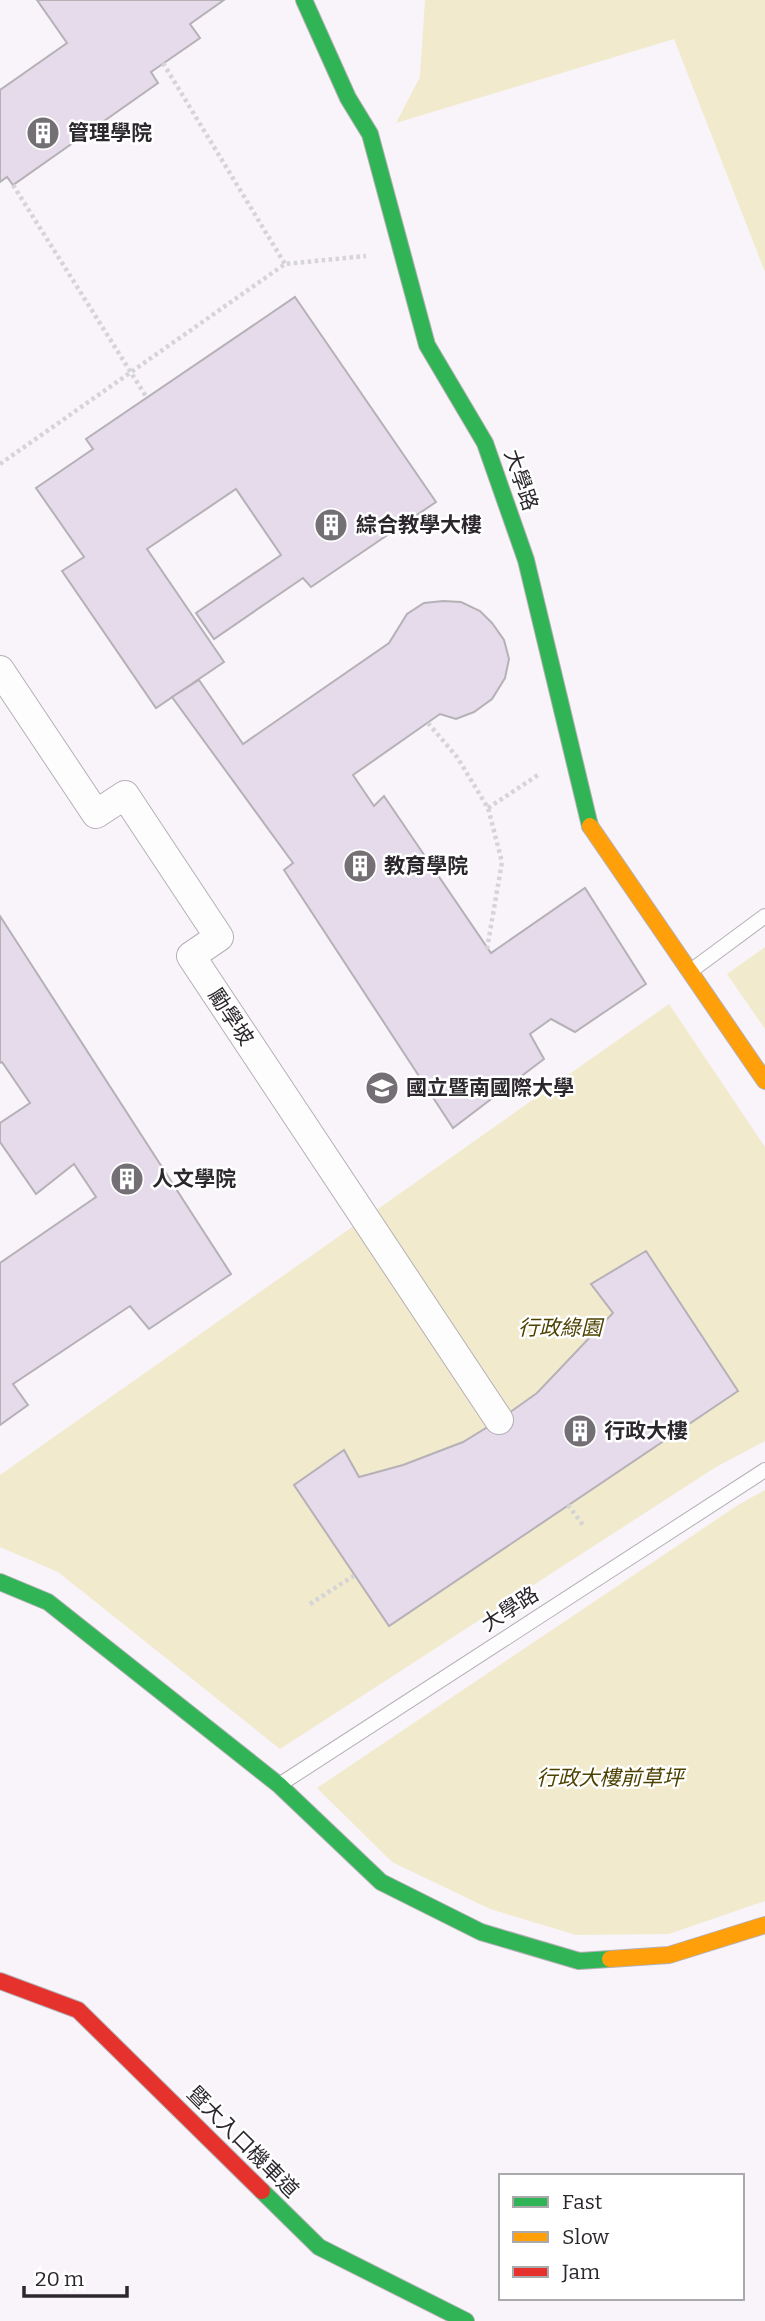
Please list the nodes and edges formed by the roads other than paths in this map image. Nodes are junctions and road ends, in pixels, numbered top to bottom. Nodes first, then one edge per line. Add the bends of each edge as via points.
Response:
1 (304, 0) edge
2 (0, 670) edge
3 (765, 916) edge
4 (688, 973) junction
5 (765, 1081) edge
6 (499, 1420) dead end
7 (765, 1470) edge
8 (0, 1582) edge
9 (279, 1786) junction
10 (765, 1925) edge
11 (0, 1981) edge
12 (466, 2321) edge

1 - 4 street, 大學路 via 348,98 370,134 427,345 485,443 526,560 586,821
2 - 6 street, 勵學坡 via 96,814 125,795 219,937 191,957
3 - 4 lane
4 - 5 street, 大學路
7 - 9 lane, 大學路
8 - 9 street via 48,1602
9 - 10 street via 381,1882 481,1932 579,1961 669,1955
11 - 12 street, 暨大入口機車道 via 78,2010 319,2247

